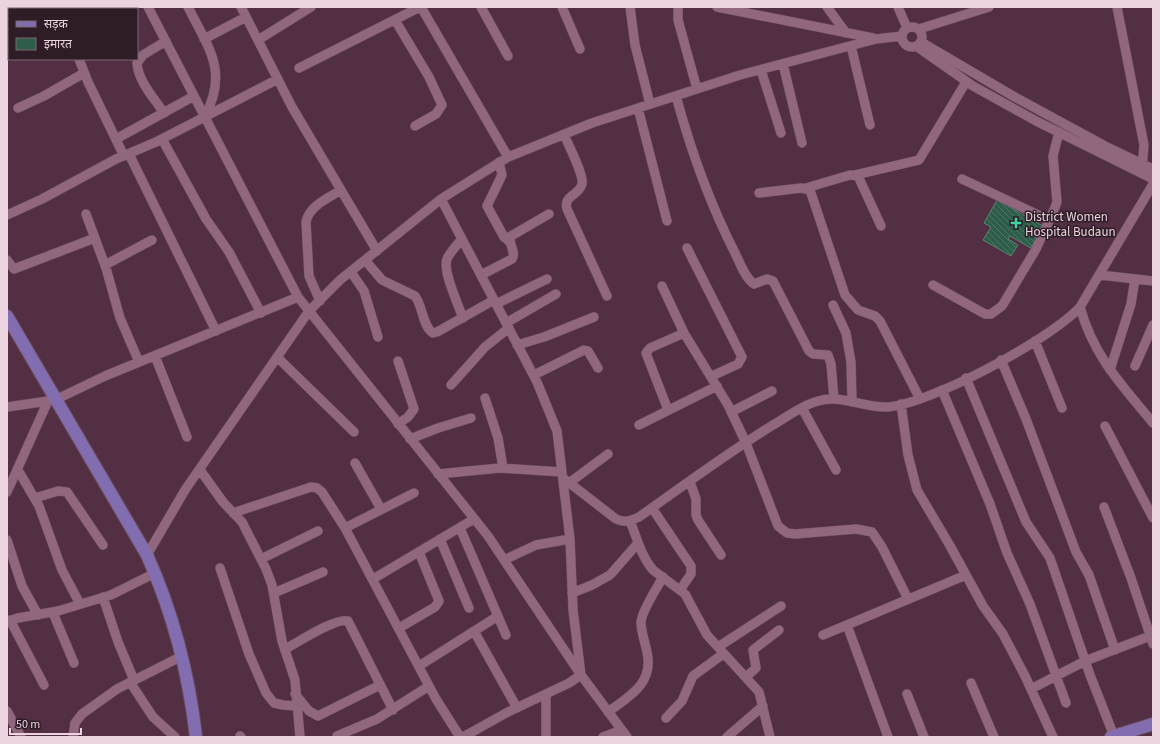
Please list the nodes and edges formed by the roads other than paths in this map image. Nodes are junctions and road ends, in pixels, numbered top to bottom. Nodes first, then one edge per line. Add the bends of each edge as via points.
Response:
1 (148, 7) edge
2 (188, 7) edge
3 (241, 7) edge
4 (311, 7) edge
5 (420, 7) edge
6 (481, 7) edge
7 (562, 7) edge
8 (630, 7) edge
9 (678, 7) edge
10 (718, 7) edge
11 (827, 7) edge
12 (898, 7) edge
13 (989, 7) edge
14 (1117, 7) edge
15 (246, 17) junction
16 (395, 20) junction
17 (907, 28) junction
18 (919, 29) junction
19 (846, 33) junction
20 (902, 36) junction
21 (204, 39) junction
22 (876, 39) junction
23 (258, 40) junction
24 (166, 41) junction
25 (918, 44) junction
26 (851, 46) junction
27 (580, 49) dead end
28 (508, 56) dead end
29 (79, 60) edge
30 (783, 64) junction
31 (299, 68) dead end
32 (761, 70) junction
33 (84, 73) junction
34 (278, 79) junction
35 (966, 82) junction
36 (697, 89) junction
37 (194, 96) junction
38 (676, 96) junction
39 (650, 104) junction
40 (18, 108) dead end
41 (638, 108) junction
42 (164, 113) junction
43 (205, 116) junction
44 (870, 125) dead end
45 (415, 126) dead end
46 (1059, 132) junction
47 (781, 133) dead end
48 (564, 134) junction
49 (116, 139) junction
50 (162, 139) junction
51 (802, 144) dead end
52 (127, 155) junction
53 (508, 157) junction
54 (499, 162) junction
55 (1142, 169) junction
56 (1153, 169) edge
57 (855, 175) junction
58 (962, 179) dead end
59 (1153, 179) edge
60 (1153, 184) edge
61 (806, 188) junction
62 (341, 190) junction
63 (759, 193) dead end
64 (441, 199) junction
65 (7, 214) edge
66 (86, 214) dead end
67 (549, 214) dead end
68 (1049, 220) junction
69 (667, 221) dead end
70 (881, 226) dead end
71 (95, 238) junction
72 (462, 239) junction
73 (152, 240) dead end
74 (510, 242) junction
75 (687, 248) dead end
76 (377, 251) junction
77 (7, 260) edge
78 (365, 260) junction
79 (105, 265) junction
80 (351, 272) junction
81 (481, 275) junction
82 (1100, 275) junction
83 (547, 279) dead end
84 (1136, 279) junction
85 (1153, 281) edge
86 (933, 285) dead end
87 (662, 286) dead end
88 (556, 294) dead end
89 (607, 296) dead end
90 (298, 297) junction
91 (320, 301) junction
92 (495, 302) junction
93 (833, 305) dead end
94 (1080, 307) junction
95 (308, 311) junction
96 (261, 313) junction
97 (7, 316) edge
98 (594, 317) dead end
99 (463, 318) junction
100 (1153, 325) edge
101 (507, 326) junction
102 (216, 331) junction
103 (684, 333) junction
104 (378, 337) dead end
105 (1035, 341) junction
106 (518, 345) junction
107 (155, 356) junction
108 (277, 357) junction
109 (1001, 360) junction
110 (398, 361) dead end
111 (139, 362) junction
112 (1135, 366) dead end
113 (598, 368) dead end
114 (1110, 370) junction
115 (534, 375) junction
116 (712, 376) junction
117 (966, 378) junction
118 (451, 385) dead end
119 (717, 386) junction
120 (942, 390) junction
121 (772, 391) dead end
122 (486, 398) dead end
123 (834, 399) junction
124 (920, 399) junction
125 (51, 401) junction
126 (852, 402) junction
127 (901, 404) junction
128 (7, 407) edge
129 (802, 408) junction
130 (1062, 408) dead end
131 (668, 410) junction
132 (731, 412) junction
133 (471, 418) dead end
134 (1153, 423) edge
135 (398, 424) junction
136 (639, 425) dead end
137 (1105, 426) dead end
138 (354, 432) dead end
139 (187, 437) dead end
140 (410, 439) junction
141 (746, 443) junction
142 (608, 454) dead end
143 (355, 463) dead end
144 (503, 468) junction
145 (18, 470) junction
146 (200, 470) junction
147 (836, 470) dead end
148 (438, 474) junction
149 (565, 478) junction
150 (690, 482) junction
151 (7, 492) edge
152 (414, 493) dead end
153 (35, 498) junction
154 (1104, 507) dead end
155 (652, 508) junction
156 (381, 509) junction
157 (233, 513) junction
158 (1153, 518) edge
159 (474, 519) junction
160 (630, 521) junction
161 (345, 528) junction
162 (460, 528) junction
163 (318, 531) dead end
164 (570, 539) junction
165 (7, 540) edge
166 (440, 540) junction
167 (638, 543) junction
168 (103, 545) dead end
169 (419, 552) junction
170 (147, 555) junction
171 (721, 555) dead end
172 (261, 559) junction
173 (504, 560) junction
174 (220, 568) dead end
175 (323, 572) dead end
176 (155, 574) junction
177 (966, 575) junction
178 (663, 577) junction
179 (373, 579) junction
180 (680, 590) junction
181 (274, 593) junction
182 (572, 593) junction
183 (103, 597) junction
184 (908, 599) junction
185 (80, 604) junction
186 (781, 606) dead end
187 (469, 608) dead end
188 (53, 613) junction
189 (38, 615) junction
190 (498, 616) junction
191 (8, 621) edge
192 (847, 625) junction
193 (399, 628) junction
194 (779, 630) dead end
195 (474, 631) junction
196 (506, 635) dead end
197 (823, 635) dead end
198 (1152, 640) edge
199 (285, 649) junction
200 (1115, 650) junction
201 (720, 651) junction
202 (182, 656) junction
203 (1085, 661) junction
204 (74, 663) dead end
205 (419, 666) junction
206 (581, 675) junction
207 (746, 677) junction
208 (1057, 677) junction
209 (132, 681) junction
210 (971, 683) dead end
211 (44, 685) dead end
212 (380, 685) junction
213 (429, 686) junction
214 (1031, 689) junction
215 (296, 694) junction
216 (546, 694) junction
217 (907, 694) dead end
218 (1066, 703) dead end
219 (296, 706) junction
220 (763, 706) junction
221 (517, 708) junction
222 (393, 710) junction
223 (7, 711) edge
224 (608, 712) junction
225 (666, 718) dead end
226 (1153, 724) edge
227 (75, 734) edge
228 (624, 734) edge
229 (337, 736) dead end
230 (465, 736) edge
231 (1112, 736) edge
232 (21, 737) edge
233 (175, 737) edge
234 (196, 737) edge
235 (300, 737) edge
236 (546, 737) edge
237 (603, 737) edge
238 (727, 737) edge
239 (770, 737) edge
240 (888, 737) edge
241 (924, 737) edge
242 (994, 737) edge
243 (1053, 737) edge

1 - 24 street
2 - 21 street
3 - 15 street
4 - 23 street
5 - 16 street
5 - 53 street
6 - 28 street
7 - 27 street
8 - 39 street via 635,45
9 - 36 street via 678,20
10 - 19 street
11 - 19 street
12 - 17 street
13 - 18 street
14 - 55 street via 1144,145
15 - 21 street
15 - 23 street
16 - 31 street
16 - 45 street via 441,100 440,111
17 - 18 street via 913,26
17 - 20 street
18 - 25 street via 922,35
19 - 22 street
20 - 22 street
20 - 25 street via 906,45
21 - 43 street via 216,69 210,106
22 - 26 street
23 - 34 street
24 - 37 street
24 - 42 street via 143,54 137,63 143,82
25 - 35 street
25 - 55 street
26 - 30 street
26 - 44 street
29 - 33 street
30 - 32 street
30 - 51 street
32 - 36 street
32 - 47 street
33 - 40 street
33 - 49 street
34 - 43 street
34 - 62 street
35 - 46 street
35 - 57 street via 919,160
36 - 38 street
37 - 42 street
37 - 43 street
38 - 39 street
38 - 123 street via 705,189 747,276 754,284 767,279 773,281 809,351 813,354 828,355
39 - 41 street
41 - 48 street
41 - 69 street
42 - 49 street
43 - 50 street
43 - 90 street
46 - 55 street
46 - 68 street via 1053,156 1056,202
48 - 53 street
48 - 89 street via 582,179 580,189 567,199 565,204
49 - 52 street
50 - 52 street
50 - 96 street via 206,219 229,252
52 - 65 street
52 - 102 street
53 - 54 street
54 - 64 street
54 - 74 street via 502,174 487,206 504,237
55 - 56 street
55 - 59 street
57 - 61 street
57 - 70 street via 861,180
58 - 68 street
60 - 82 street
61 - 63 street
61 - 124 street via 812,194 845,295 858,310 875,316 880,321
62 - 76 street
62 - 91 street via 316,205 306,222 309,276
64 - 72 street
64 - 76 street
66 - 71 street
67 - 74 street via 516,232 510,238
68 - 86 street via 1036,249 1002,306 991,314 979,312
71 - 77 street via 14,268
71 - 79 street
72 - 81 street
72 - 99 street via 446,262
73 - 79 street
74 - 81 street via 514,254 512,259
75 - 116 street via 742,357 738,364
76 - 78 street
78 - 80 street
78 - 99 street via 382,280 415,296 431,331 437,332
79 - 111 street via 120,318
80 - 91 street
80 - 104 street via 364,291
81 - 92 street
82 - 84 street
82 - 94 street
83 - 92 street
84 - 85 street
84 - 114 street via 1131,304
87 - 103 street
88 - 101 street
90 - 95 street
90 - 96 street
91 - 95 street
92 - 99 street
92 - 101 street
93 - 126 street via 846,333 851,362
94 - 105 street via 1055,329
94 - 114 street via 1093,343
95 - 108 street
95 - 135 street
96 - 102 street
97 - 125 main road
98 - 106 street
100 - 112 street
101 - 106 street
101 - 118 street
102 - 107 street
103 - 116 street
103 - 131 street via 650,348 646,353
105 - 109 street
105 - 130 street
106 - 115 street
107 - 111 street
107 - 139 street
108 - 138 street
108 - 146 street
109 - 117 street
109 - 200 street via 1076,552 1088,575
110 - 135 street via 414,409
111 - 125 street
113 - 115 street via 588,351 584,350
114 - 134 street
115 - 149 street via 557,431
116 - 119 street
117 - 120 street
117 - 203 street via 1026,522 1050,558
119 - 131 street
119 - 132 street
120 - 124 street
120 - 208 street via 990,504
121 - 132 street
122 - 144 street via 498,438
123 - 126 street
123 - 129 street via 817,401
124 - 127 street
125 - 128 street
125 - 145 street
125 - 170 main road
126 - 127 street via 887,407
127 - 177 street via 908,455 917,490
129 - 141 street
129 - 147 street
131 - 136 street
132 - 141 street
133 - 140 street
135 - 140 street
137 - 158 street
140 - 148 street
141 - 150 street
141 - 184 street via 774,518 782,530 794,534 856,529 872,532
142 - 149 street
143 - 156 street
144 - 148 street
144 - 149 street
145 - 151 street
145 - 153 street
146 - 157 street via 222,502
146 - 170 street
148 - 159 street
149 - 160 street via 616,519 622,522
149 - 164 street
150 - 155 street
150 - 171 street via 696,499 698,520
152 - 156 street
153 - 168 street via 58,491 67,492
153 - 185 street via 62,570
154 - 198 street
155 - 160 street
155 - 180 street via 691,566 691,574
156 - 161 street
157 - 161 street via 311,487 322,492
157 - 172 street via 242,522
159 - 162 street
159 - 173 street
160 - 167 street
161 - 179 street
162 - 166 street
162 - 190 street
163 - 172 street
164 - 173 street via 536,544
164 - 182 street
165 - 189 street via 22,586
166 - 169 street
166 - 187 street
167 - 178 street via 649,565
167 - 182 street via 610,575
169 - 179 street
169 - 193 street via 439,601 435,607
170 - 176 main road
172 - 181 street
173 - 206 street
174 - 219 street via 248,654 266,693 274,702
175 - 181 street
176 - 183 street via 120,592
176 - 202 main road
177 - 184 street
177 - 214 street via 983,606 1003,634
178 - 180 street
178 - 224 street via 642,618 648,658 644,681 634,693
179 - 193 street
180 - 201 street via 689,598 707,635
181 - 199 street
182 - 206 street
183 - 185 street
183 - 209 street
184 - 192 street
185 - 188 street
186 - 201 street
188 - 189 street
188 - 204 street
189 - 191 street
190 - 195 street
190 - 196 street
191 - 211 street
192 - 197 street
192 - 240 street
193 - 205 street
194 - 207 street via 753,650 756,668
195 - 205 street
195 - 221 street
198 - 200 street
199 - 212 street via 332,624 348,621
199 - 215 street
200 - 203 street
201 - 207 street
201 - 225 street via 693,676 682,700
202 - 209 street
202 - 234 main road via 190,688
203 - 208 street
203 - 231 street
205 - 213 street
206 - 216 street
206 - 224 street
207 - 220 street via 759,692
208 - 214 street
208 - 218 street
209 - 227 street via 82,714 78,719
209 - 233 street via 153,717
210 - 242 street
212 - 215 street via 318,716 309,711
212 - 222 street
213 - 222 street
213 - 230 street
214 - 243 street
215 - 219 street
216 - 221 street
216 - 236 street
217 - 241 street
219 - 235 street
220 - 238 street
220 - 239 street
221 - 230 street
222 - 229 street
223 - 232 street
224 - 228 street
226 - 231 main road
228 - 237 street

